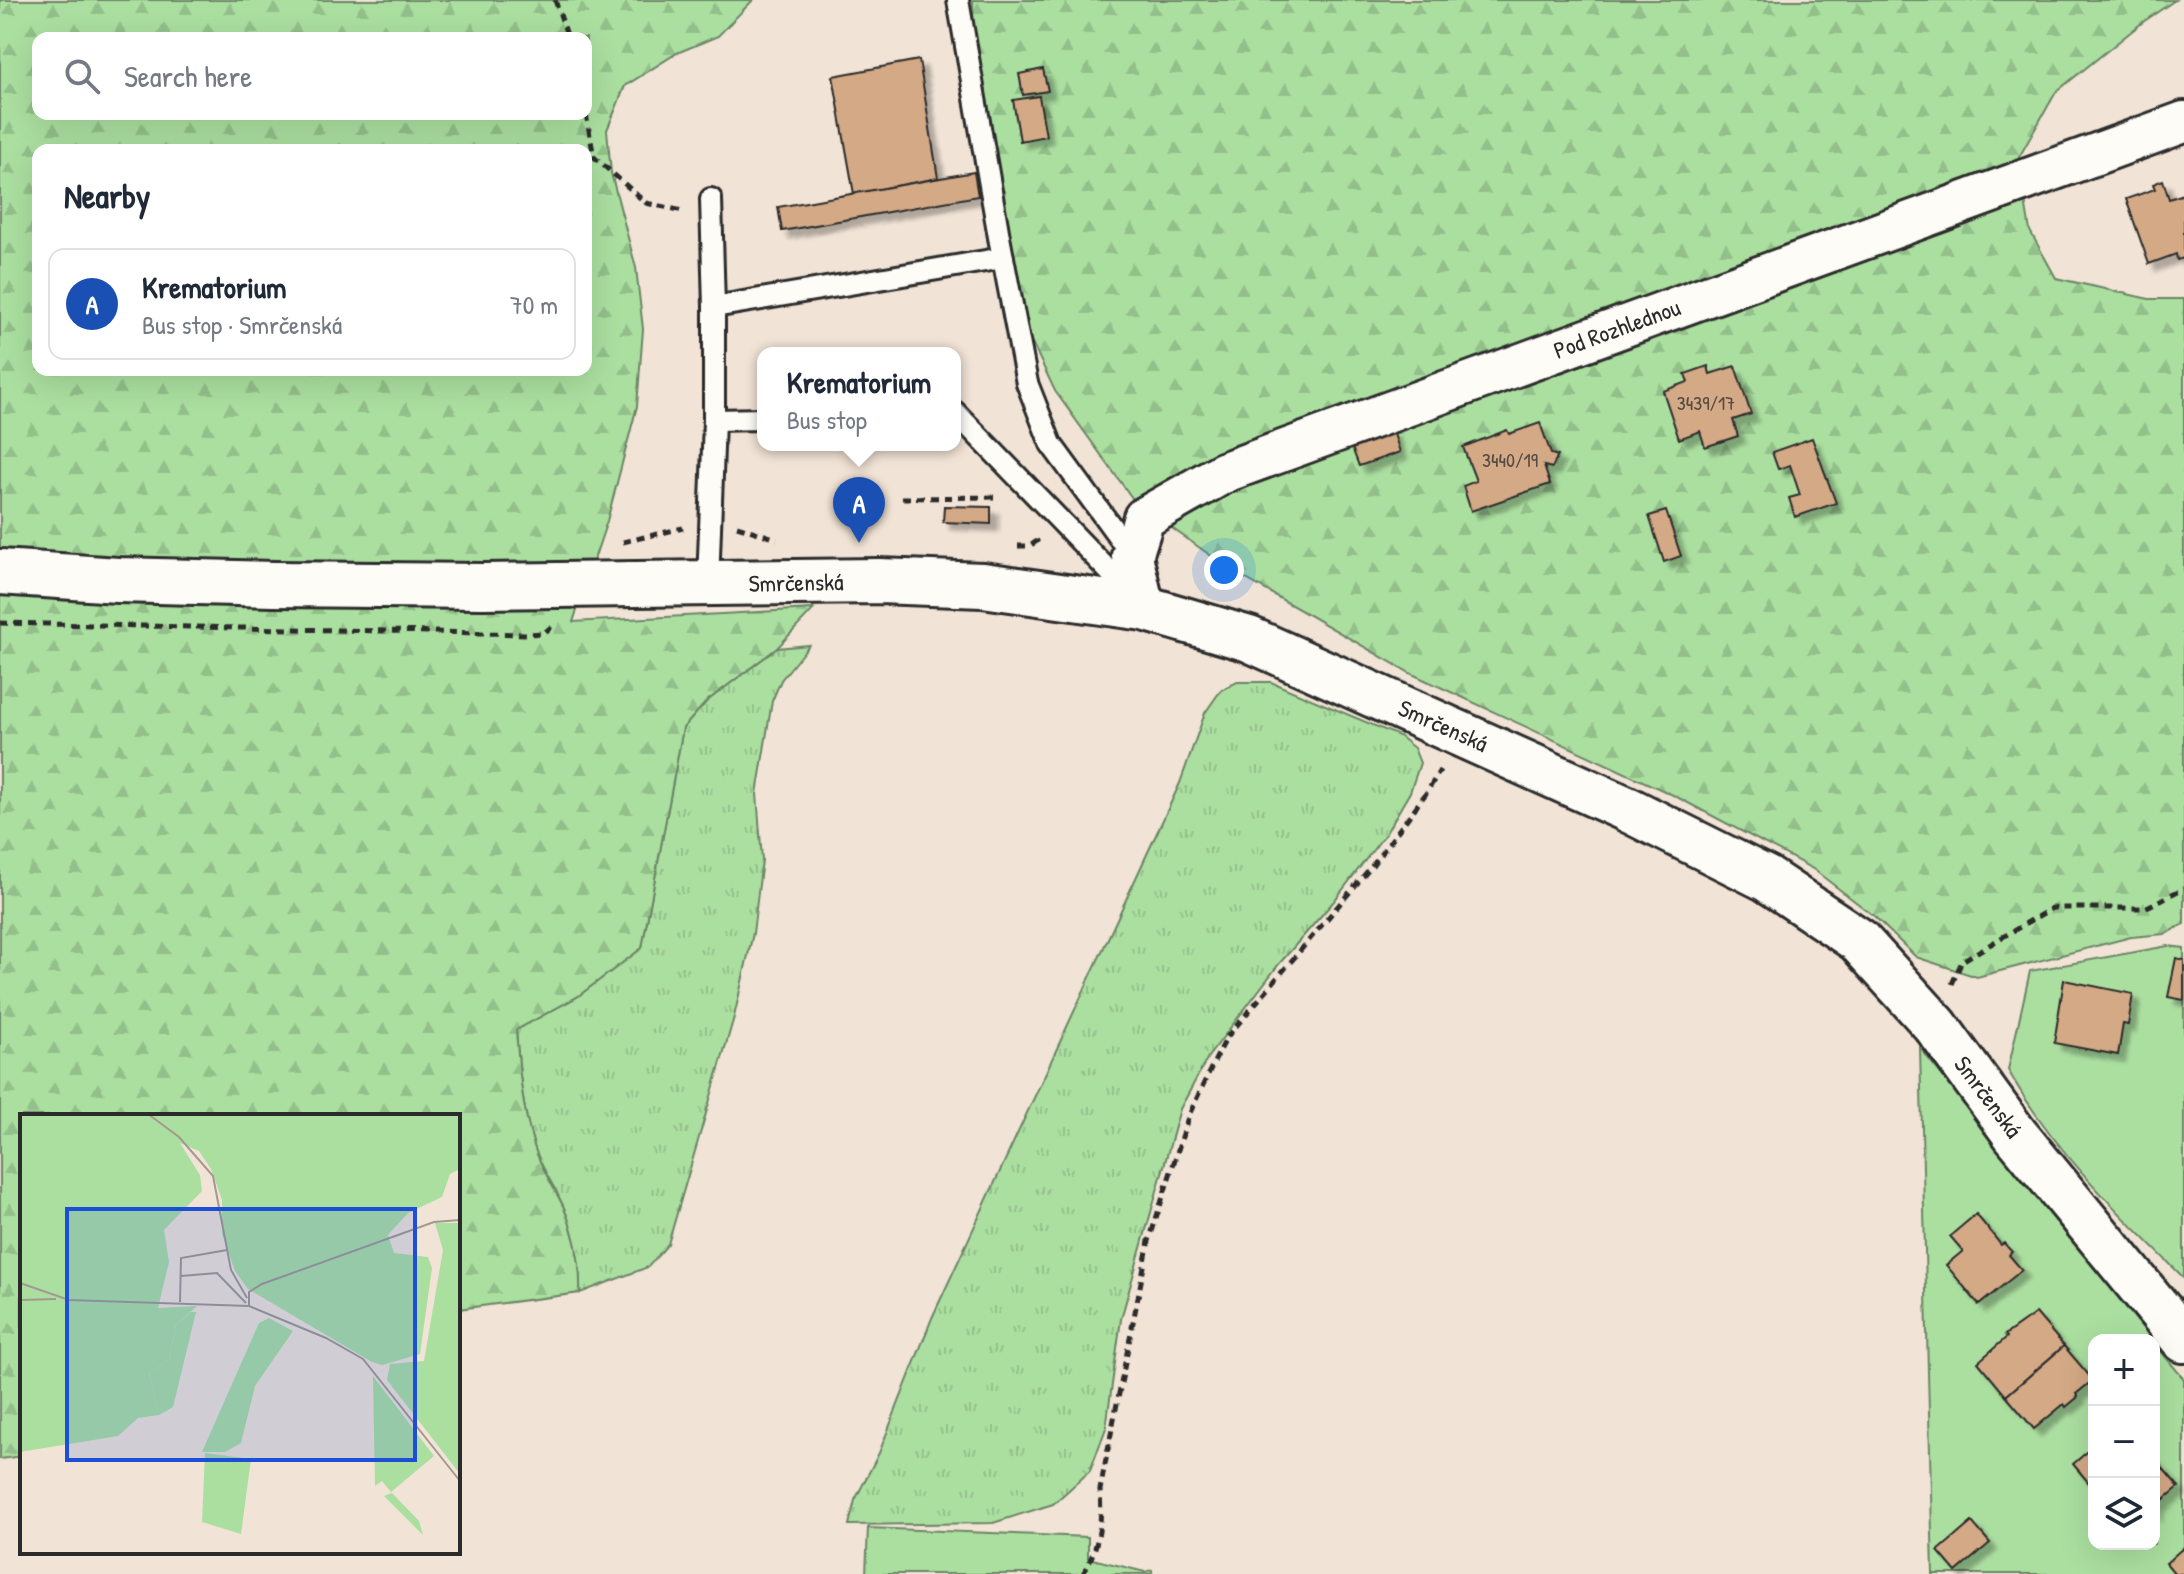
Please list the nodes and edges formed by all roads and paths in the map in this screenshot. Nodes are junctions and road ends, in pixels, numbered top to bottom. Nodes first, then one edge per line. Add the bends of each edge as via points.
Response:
1 (555, 0) edge
2 (958, 0) edge
3 (566, 32) edge
4 (587, 120) edge
5 (2184, 122) edge
6 (592, 144) edge
7 (592, 146) edge
8 (712, 208) joint
9 (1003, 258) junction
10 (714, 307) junction
11 (961, 418) edge
12 (757, 419) edge
13 (714, 420) junction
14 (902, 498) dead end
15 (1009, 508) dead end
16 (710, 525) junction
17 (1028, 530) dead end
18 (782, 540) dead end
19 (621, 542) dead end
20 (1015, 546) dead end
21 (1132, 556) junction
22 (0, 572) edge
23 (708, 584) junction
24 (1144, 608) junction
25 (1461, 734) junction
26 (2184, 888) edge
27 (1936, 1026) junction
28 (2184, 1340) edge
29 (1083, 1574) edge

1 - 3 path
2 - 9 lane
4 - 6 path
5 - 21 street, Pod Rozhlednou via 1225,472 1144,518
7 - 8 path via 594,157 646,203
8 - 10 lane
9 - 10 lane
9 - 21 lane via 1027,383 1051,444
10 - 13 lane
11 - 24 lane
12 - 13 lane
13 - 16 lane
14 - 15 path via 1000,497
16 - 18 path via 740,526
16 - 19 path
16 - 23 lane
17 - 20 path via 1037,541
21 - 24 street
22 - 23 street, Smrčenská via 118,580
23 - 24 street, Smrčenská via 983,585
24 - 25 street, Smrčenská via 1249,639
25 - 27 street, Smrčenská via 1767,879 1858,940
25 - 29 path via 1427,792 1371,867 1227,1037 1189,1115 1149,1241 1100,1490 1102,1522 1096,1552
26 - 27 path via 2145,908 2052,908 1962,961
27 - 28 street, Smrčenská via 2015,1134

